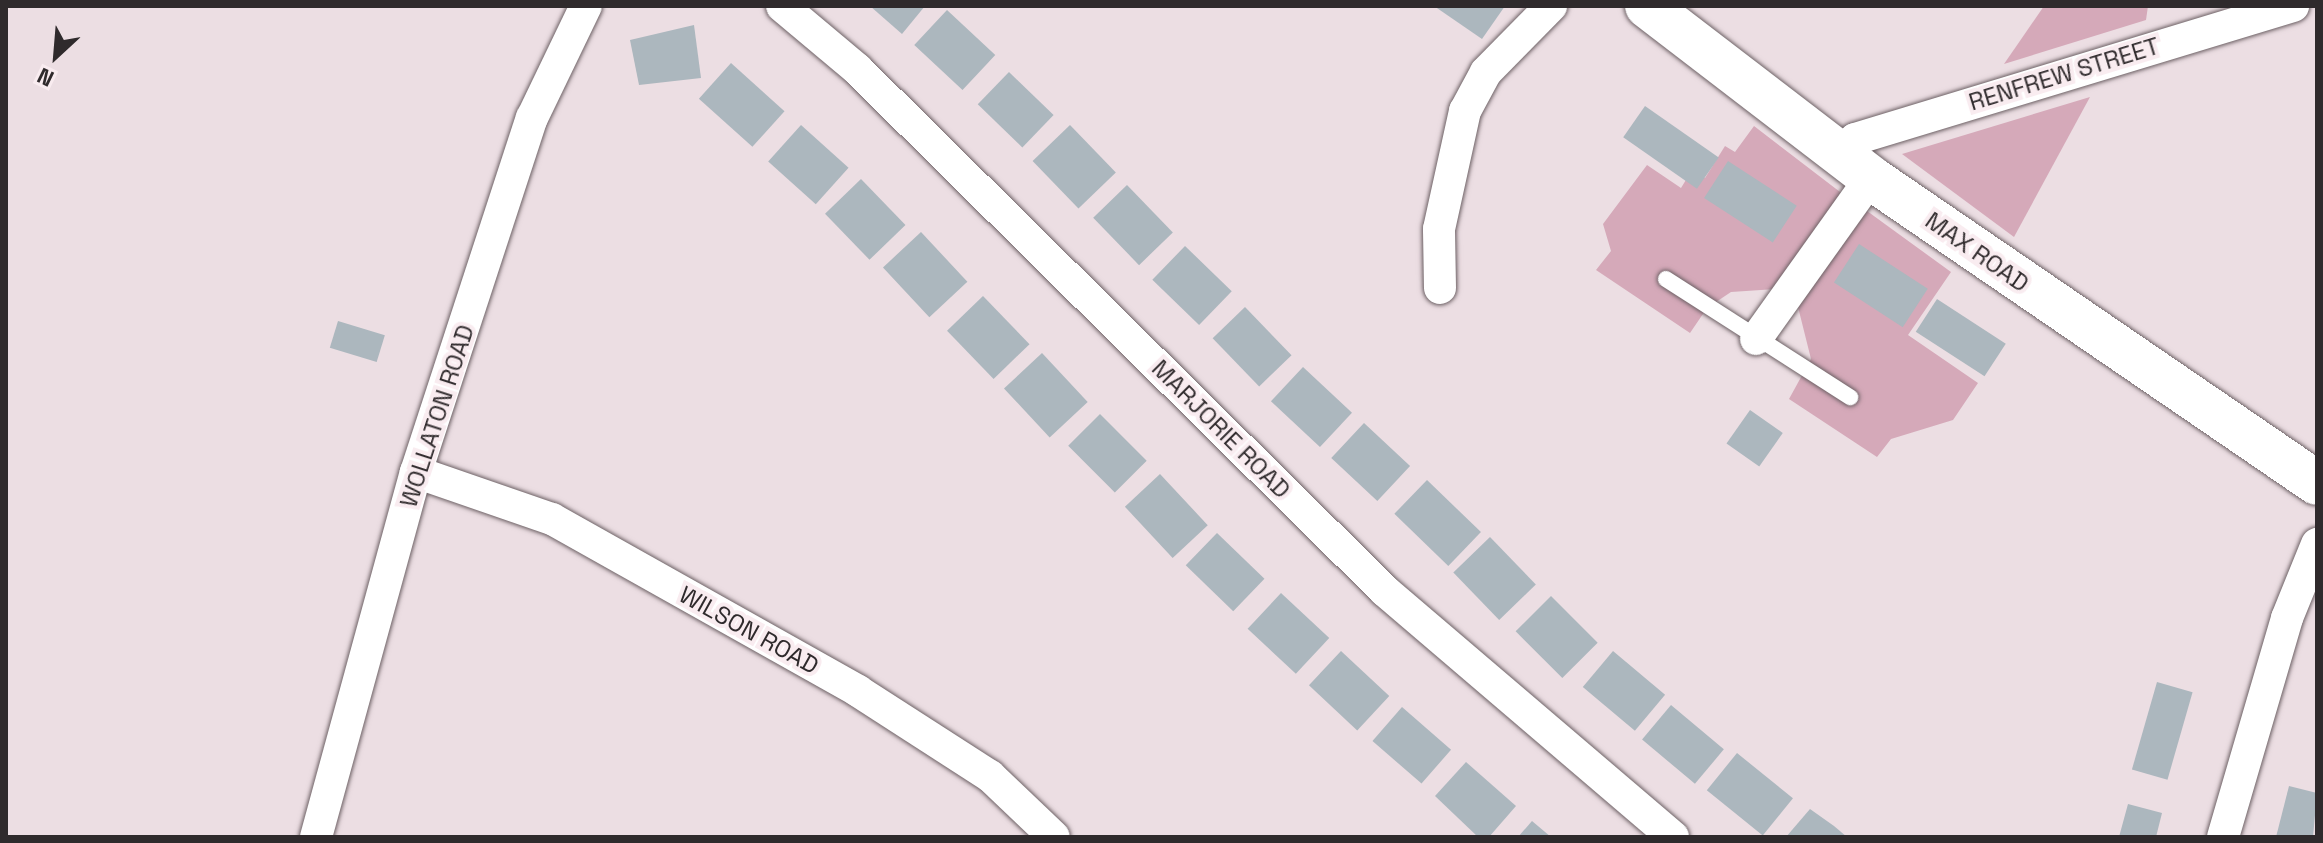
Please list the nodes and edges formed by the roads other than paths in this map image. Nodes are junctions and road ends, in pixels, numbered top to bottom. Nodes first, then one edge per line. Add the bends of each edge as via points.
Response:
1 (586, 6) edge
2 (782, 6) edge
3 (1551, 6) edge
4 (1647, 6) edge
5 (2293, 6) edge
6 (2211, 16) edge
7 (1856, 166) junction
8 (1666, 279) dead end
9 (1440, 288) dead end
10 (1756, 339) junction
11 (1850, 397) dead end
12 (416, 472) junction
13 (2317, 483) edge
14 (2317, 544) edge
15 (316, 837) edge
16 (1054, 837) edge
17 (1673, 837) edge
18 (2223, 837) edge

1 - 12 street, WOLLATON ROAD via 532,118
2 - 17 street, MARJORIE ROAD via 857,69 1385,591
3 - 9 street via 1454,107 1439,229
4 - 7 street, MAX ROAD
5 - 6 street, RENFREW STREET
6 - 7 street, RENFREW STREET via 1855,139
7 - 10 street
7 - 13 street, MAX ROAD
8 - 10 lane
10 - 11 lane
12 - 15 street, WOLLATON ROAD
12 - 16 street, WILSON ROAD via 552,519 858,691 990,776
14 - 18 street via 2287,618

